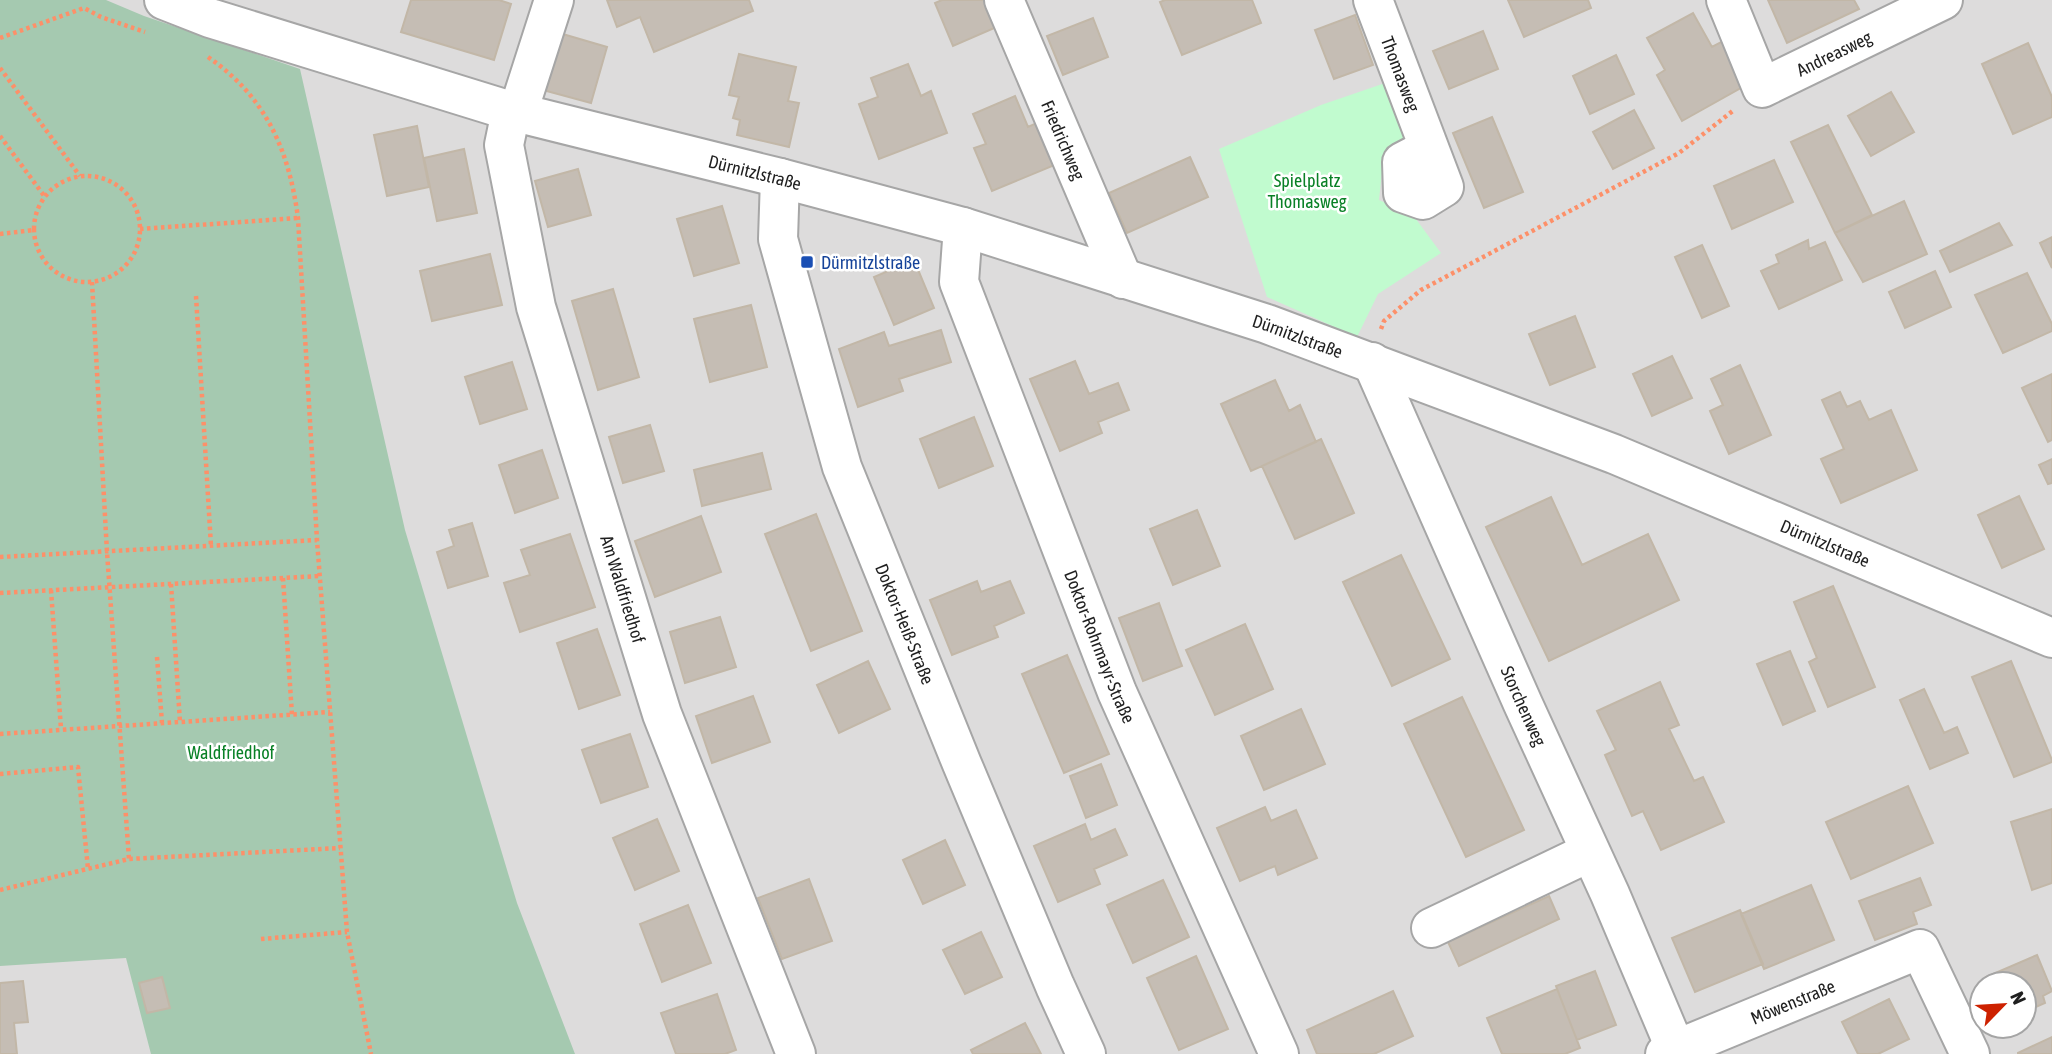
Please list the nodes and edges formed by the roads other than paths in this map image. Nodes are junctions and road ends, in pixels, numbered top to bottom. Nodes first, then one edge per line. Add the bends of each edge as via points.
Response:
1 (554, 0) edge
2 (1004, 0) edge
3 (1373, 0) edge
4 (1726, 0) edge
5 (1943, 0) edge
6 (1901, 9) edge
7 (157, 17) edge
8 (514, 111) junction
9 (1429, 148) dead end
10 (780, 178) junction
11 (962, 227) junction
12 (1123, 279) junction
13 (1371, 362) junction
14 (2052, 638) edge
15 (1590, 852) junction
16 (1431, 928) dead end
17 (1670, 1052) edge
18 (796, 1054) edge
19 (1086, 1054) edge
20 (1279, 1054) edge
21 (1970, 1054) edge

1 - 8 street
2 - 12 street, Friedrichweg
3 - 9 street, Thomasweg
4 - 6 street, Andreasweg via 1762,88
5 - 6 street, Andreasweg
7 - 8 street, Dürnitzlstraße via 210,18
8 - 10 street, Dürnitzlstraße
8 - 18 street, Am Waldfriedhof via 504,145 536,307 662,714
10 - 11 street, Dürnitzlstraße
10 - 19 street, Doktor-Heiß-Straße via 778,239 842,467
11 - 12 street, Dürnitzlstraße
11 - 20 street, Doktor-Rohrmayr-Straße via 960,282 984,346 1117,692
12 - 13 street, Dürnitzlstraße
13 - 14 street, Dürnitzlstraße via 1614,454
13 - 15 street, Storchenweg
15 - 16 street
15 - 17 street, Storchenweg
17 - 21 street, Möwenstraße via 1920,949

